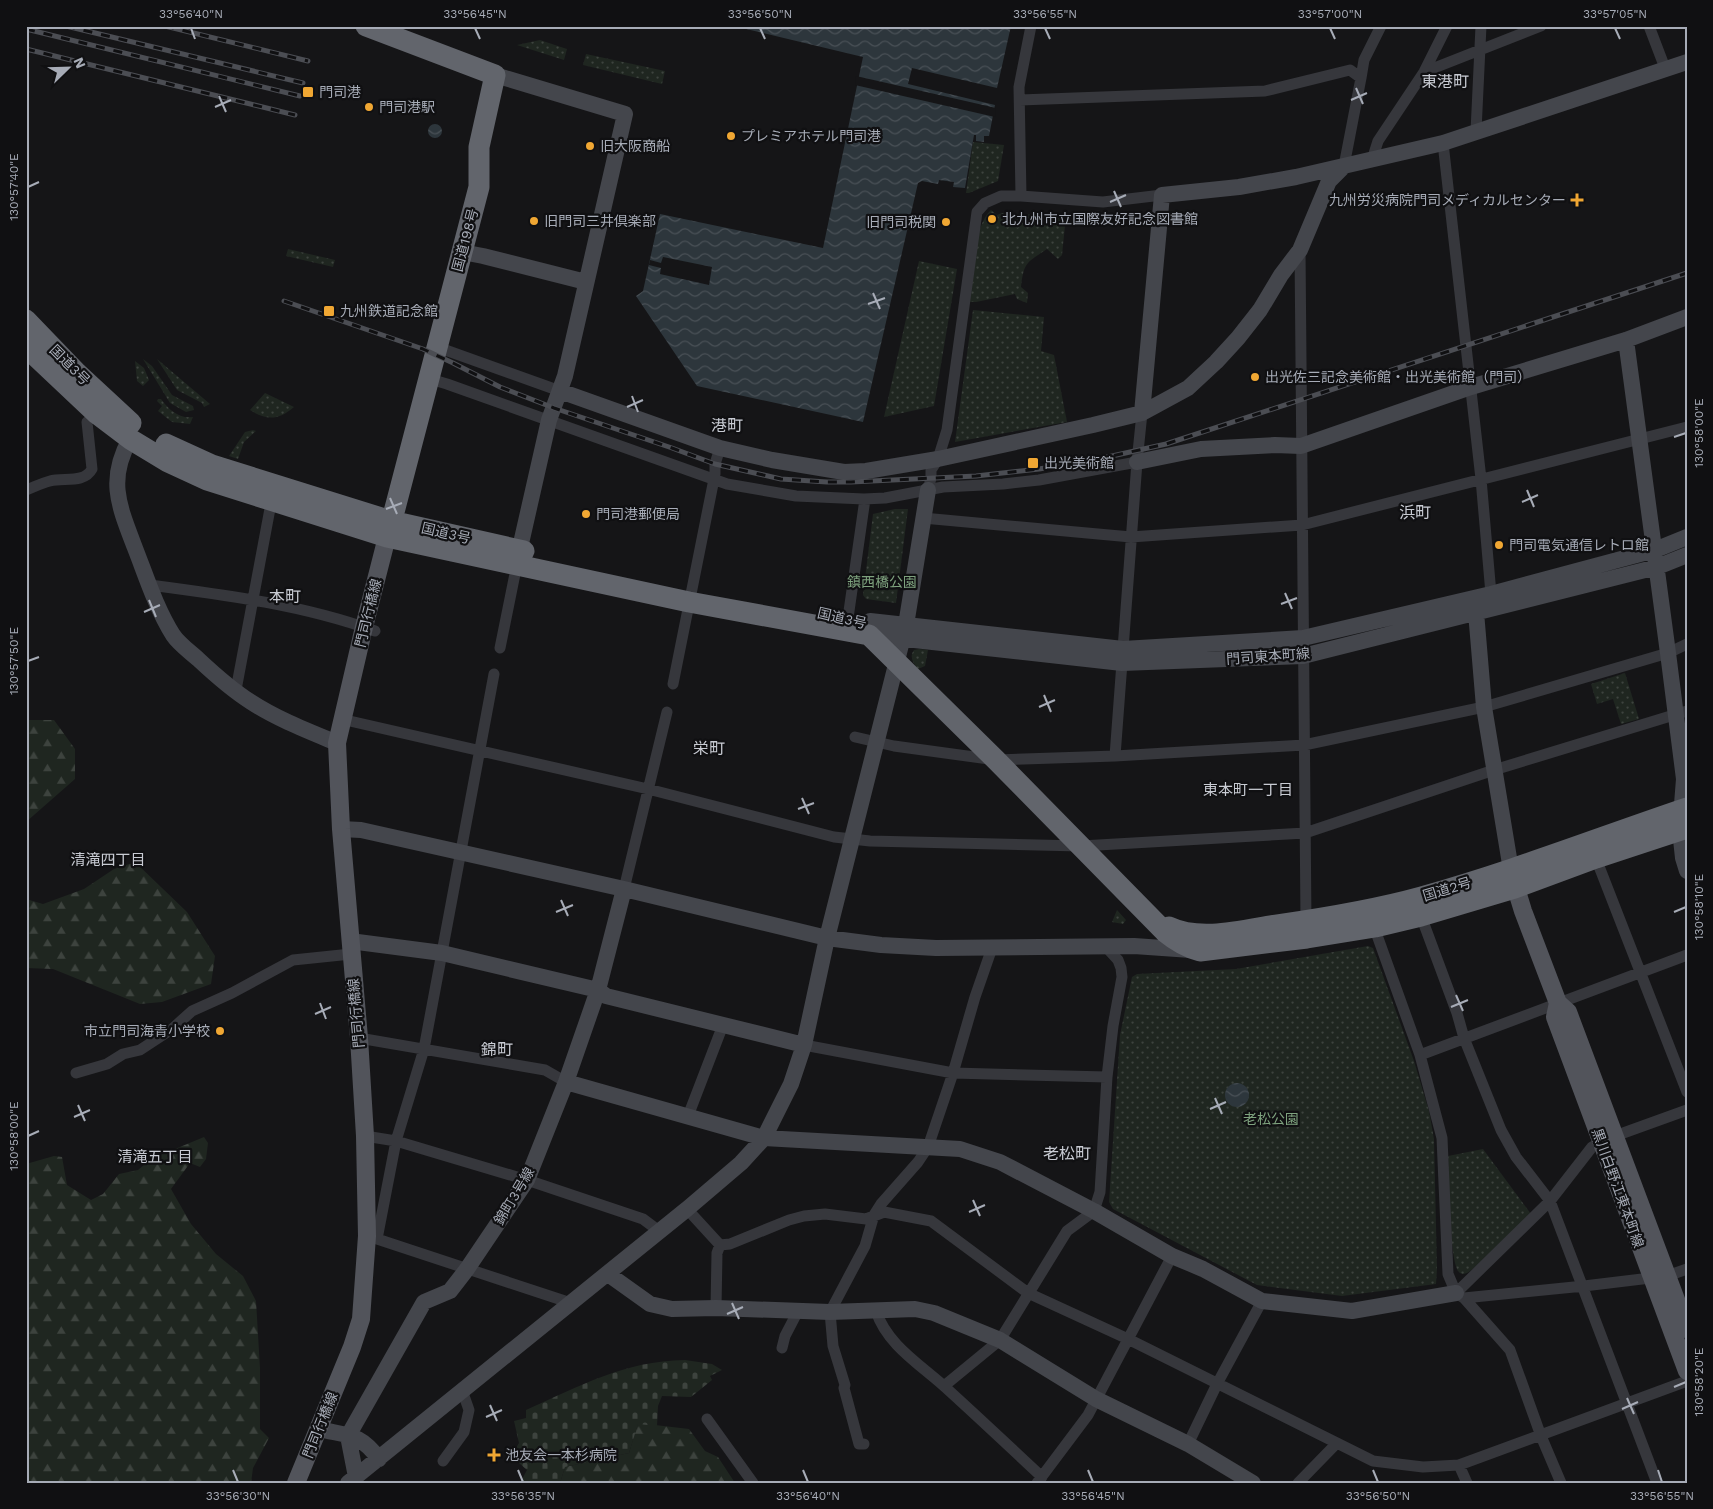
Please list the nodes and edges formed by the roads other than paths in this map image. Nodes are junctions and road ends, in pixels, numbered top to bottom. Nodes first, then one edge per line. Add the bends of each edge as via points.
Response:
1 (366, 26) edge
2 (1031, 26) edge
3 (1381, 26) edge
4 (1447, 26) edge
5 (1481, 26) edge
6 (1541, 26) edge
7 (1649, 26) edge
8 (1479, 51) junction
9 (1687, 62) edge
10 (1665, 68) junction
11 (1424, 72) junction
12 (495, 75) junction
13 (1361, 78) junction
14 (1020, 100) junction
15 (1476, 131) junction
16 (1443, 143) junction
17 (1372, 160) junction
18 (1344, 166) junction
19 (1162, 195) junction
20 (1021, 196) junction
21 (1300, 250) junction
22 (462, 252) junction
23 (586, 282) junction
24 (1687, 317) edge
25 (26, 320) edge
26 (1626, 340) junction
27 (26, 347) edge
28 (437, 348) junction
29 (430, 379) junction
30 (1472, 387) junction
31 (560, 391) junction
32 (1142, 413) junction
33 (97, 414) junction
34 (550, 420) junction
35 (1687, 427) edge
36 (130, 439) junction
37 (1640, 440) junction
38 (1301, 446) junction
39 (720, 448) junction
40 (938, 459) junction
41 (1137, 462) junction
42 (714, 478) junction
43 (1482, 479) junction
44 (26, 490) edge
45 (928, 490) junction
46 (273, 492) junction
47 (866, 499) junction
48 (922, 518) junction
49 (1302, 525) junction
50 (389, 529) junction
51 (1132, 536) junction
52 (1687, 537) edge
53 (1654, 550) junction
54 (1687, 555) edge
55 (518, 557) junction
56 (1657, 567) junction
57 (150, 585) junction
58 (1491, 594) junction
59 (691, 595) junction
60 (254, 599) junction
61 (1476, 612) junction
62 (848, 618) junction
63 (370, 629) junction
64 (873, 631) junction
65 (904, 632) junction
66 (1303, 638) junction
67 (1687, 644) edge
68 (500, 648) dead end
69 (1668, 653) junction
70 (1123, 656) junction
71 (1303, 656) junction
72 (896, 664) junction
73 (494, 674) dead end
74 (673, 684) dead end
75 (236, 690) junction
76 (1484, 707) junction
77 (667, 712) dead end
78 (1681, 713) edge
79 (341, 719) junction
80 (855, 737) dead end
81 (876, 742) junction
82 (337, 743) junction
83 (1304, 746) junction
84 (480, 750) junction
85 (1115, 756) junction
86 (996, 760) junction
87 (1494, 770) junction
88 (1685, 779) edge
89 (648, 789) junction
90 (1684, 828) edge
91 (341, 829) junction
92 (1305, 833) junction
93 (852, 838) junction
94 (1081, 846) junction
95 (1592, 850) junction
96 (461, 853) junction
97 (1687, 871) edge
98 (1513, 879) junction
99 (624, 889) junction
100 (1148, 913) junction
101 (1420, 916) junction
102 (1368, 919) junction
103 (1306, 921) junction
104 (827, 938) junction
105 (1174, 940) junction
106 (1199, 943) junction
107 (1134, 946) junction
108 (1106, 947) junction
109 (351, 948) junction
110 (992, 948) junction
111 (442, 953) junction
112 (1687, 955) edge
113 (1642, 973) junction
114 (598, 990) junction
115 (1558, 1003) junction
116 (723, 1025) junction
117 (359, 1038) junction
118 (1464, 1038) junction
119 (804, 1045) junction
120 (424, 1049) junction
121 (1420, 1055) junction
122 (76, 1072) dead end
123 (953, 1073) junction
124 (1107, 1077) junction
125 (566, 1082) junction
126 (1687, 1092) edge
127 (1687, 1110) edge
128 (688, 1116) junction
129 (365, 1136) junction
130 (764, 1138) junction
131 (1608, 1139) junction
132 (396, 1142) junction
133 (928, 1147) junction
134 (527, 1180) junction
135 (1550, 1201) junction
136 (687, 1209) junction
137 (1094, 1211) junction
138 (874, 1215) junction
139 (659, 1231) junction
140 (372, 1238) junction
141 (720, 1245) junction
142 (1172, 1256) junction
143 (467, 1269) junction
144 (1687, 1269) edge
145 (608, 1274) junction
146 (1659, 1277) junction
147 (1584, 1286) junction
148 (1028, 1293) junction
149 (1460, 1295) junction
150 (1262, 1301) junction
151 (572, 1303) junction
152 (716, 1308) junction
153 (798, 1311) junction
154 (876, 1311) junction
155 (830, 1312) junction
156 (1687, 1328) edge
157 (1128, 1339) junction
158 (1000, 1340) junction
159 (782, 1348) dead end
160 (1687, 1371) edge
161 (1687, 1381) edge
162 (1217, 1384) junction
163 (944, 1386) junction
164 (462, 1390) junction
165 (1096, 1399) junction
166 (1627, 1403) junction
167 (707, 1419) dead end
168 (319, 1429) junction
169 (348, 1436) junction
170 (1541, 1436) junction
171 (864, 1444) dead end
172 (1188, 1444) junction
173 (1336, 1444) junction
174 (379, 1459) junction
175 (443, 1461) dead end
176 (1459, 1465) junction
177 (352, 1480) edge
178 (1039, 1480) edge
179 (296, 1483) edge
180 (753, 1483) edge
181 (1253, 1483) edge
182 (1298, 1483) edge
183 (1466, 1483) edge
184 (1561, 1483) edge
185 (1657, 1483) edge

1 - 12 highway
2 - 14 street via 1019,87
3 - 13 street via 1364,60
4 - 11 street
5 - 8 street
6 - 8 street
7 - 10 street
8 - 11 street
8 - 15 street
9 - 10 street
10 - 15 street
11 - 17 street via 1378,141
12 - 22 highway, 国道198号 via 479,146 479,186
12 - 23 street via 625,114
13 - 14 street via 1350,70 1265,91
13 - 18 street
14 - 20 street
15 - 16 street
16 - 17 street
16 - 30 street
17 - 18 street
18 - 19 street via 1296,177
18 - 21 street via 1329,181
19 - 20 street via 1103,202
19 - 32 street
20 - 40 street via 1001,196 985,203 977,212 947,430
21 - 32 street via 1260,310 1216,362 1188,388
21 - 38 street
22 - 23 street
22 - 28 highway, 国道198号
23 - 31 street
24 - 26 street
25 - 46 highway, 国道3号 via 126,420 174,449
26 - 30 street
26 - 37 street
27 - 33 highway, 国道3号
28 - 29 highway, 国道198号
28 - 31 street
29 - 34 street
29 - 50 highway, 国道198号
30 - 38 street
30 - 43 street
31 - 34 street
31 - 39 street
32 - 40 street
32 - 41 street
33 - 36 highway, 国道3号
33 - 44 street via 87,422 92,469 89,474 82,478 52,480
34 - 42 street
34 - 55 street
35 - 37 street
36 - 46 highway, 国道3号 via 207,480
36 - 57 street via 119,464 117,494
37 - 43 street
37 - 53 street
38 - 41 street via 1201,448
38 - 49 street
39 - 40 street via 844,472
39 - 42 street
40 - 45 street via 931,470
41 - 45 street via 1039,480
41 - 51 street
42 - 47 street via 727,484 796,496
42 - 59 street
43 - 49 street
43 - 58 street
45 - 47 street
45 - 48 street
46 - 50 highway, 国道3号
46 - 60 street
47 - 62 street
48 - 51 street
48 - 65 street
49 - 51 street
49 - 66 street
50 - 55 highway, 国道3号
50 - 63 main road, 門司行橋線
51 - 70 street
52 - 53 street, 門司東本町線
53 - 56 street
53 - 58 street, 門司東本町線
54 - 56 street, 門司東本町線
55 - 59 highway, 国道3号
55 - 68 street
56 - 61 street, 門司東本町線
56 - 69 street
57 - 60 street
57 - 75 street via 179,641
58 - 61 street
58 - 66 street, 門司東本町線
59 - 62 highway, 国道3号
59 - 64 highway, 国道3号
59 - 74 street
60 - 63 street
60 - 75 street
61 - 71 street, 門司東本町線
61 - 76 street
62 - 64 highway, 国道3号
63 - 79 main road, 門司行橋線
64 - 65 street, 門司東本町線
64 - 72 highway, 国道3号
65 - 70 street, 門司東本町線
65 - 72 street
66 - 70 street, 門司東本町線
66 - 71 street
67 - 69 street
69 - 76 street
69 - 78 street
70 - 71 street, 門司東本町線
70 - 85 street
71 - 83 street
72 - 81 street
72 - 86 highway, 国道3号
73 - 84 street
75 - 82 street via 290,723
76 - 83 street
76 - 87 street
77 - 89 street
78 - 87 street
78 - 88 street
79 - 82 main road, 門司行橋線
79 - 84 street
80 - 81 street
81 - 86 street
81 - 93 street
82 - 91 main road, 門司行橋線
83 - 85 street
83 - 92 street
84 - 89 street
84 - 96 street
85 - 86 street
86 - 94 highway, 国道3号
87 - 92 street
87 - 98 street
88 - 90 street
89 - 93 street
89 - 99 street
90 - 95 highway, 国道2号
90 - 97 street
91 - 96 street via 361,830
91 - 109 main road, 門司行橋線
92 - 94 street
92 - 103 street
93 - 94 street
93 - 104 street
94 - 100 highway, 国道3号
95 - 98 highway, 国道2号
95 - 113 street
96 - 99 street
96 - 111 street
98 - 101 highway, 国道2号
98 - 102 highway, 国道2号 via 1383,906
98 - 115 main road, 黒川白野江東本町線
99 - 104 street
99 - 114 street, 錦町3号線
100 - 105 highway, 国道3号
100 - 106 highway, 国道3号 via 1161,924
101 - 102 highway, 国道2号
101 - 118 street
102 - 103 highway, 国道2号
102 - 106 highway, 国道2号 via 1307,938
102 - 121 street
103 - 106 highway, 国道2号 via 1245,930
104 - 110 street via 881,945
104 - 119 street
105 - 106 highway, 国道3号 via 1190,948
105 - 107 street
106 - 107 street
107 - 108 street
108 - 110 street
108 - 124 street via 1118,960 1122,976
109 - 111 street
109 - 117 main road, 門司行橋線
109 - 122 street via 293,960 192,1011 140,1050 123,1054 107,1064
110 - 123 street
111 - 114 street
111 - 120 street
112 - 113 street
113 - 115 street
113 - 126 street
114 - 116 street via 606,996
114 - 125 street, 錦町3号線
115 - 118 street
115 - 131 main road, 黒川白野江東本町線 via 1555,1017
116 - 119 street
116 - 128 street
117 - 120 street
117 - 129 main road, 門司行橋線
118 - 121 street
118 - 135 street via 1501,1130 1516,1157
119 - 123 street
119 - 130 street via 791,1084
120 - 125 street via 545,1070
120 - 132 street
121 - 149 street via 1442,1138 1448,1274
123 - 124 street
123 - 133 street
124 - 137 street via 1100,1192
125 - 128 street
125 - 134 street, 錦町3号線
127 - 131 street
128 - 130 street
129 - 132 street
129 - 140 main road, 門司行橋線
130 - 133 street
130 - 136 street via 741,1163
131 - 135 street via 1592,1146
131 - 146 main road, 黒川白野江東本町線
132 - 134 street
132 - 140 street
133 - 137 street via 960,1149 1000,1162
133 - 138 street
134 - 139 street via 643,1219
134 - 143 street, 錦町3号線
135 - 147 street
135 - 149 street
136 - 139 street
136 - 141 street
137 - 142 street
137 - 148 street via 1067,1231
138 - 141 street via 866,1219 825,1214 804,1216
138 - 148 street via 884,1212 931,1221
138 - 155 street via 865,1246
139 - 145 street
140 - 143 street
140 - 168 main road, 門司行橋線 via 361,1319
141 - 152 street
142 - 150 street
142 - 157 street
143 - 151 street
143 - 169 street, 錦町3号線 via 450,1291 424,1302
144 - 146 street
145 - 151 street
145 - 152 street via 650,1304 672,1309
146 - 147 street
146 - 156 main road, 黒川白野江東本町線
146 - 160 main road, 黒川白野江東本町線
147 - 149 street
147 - 166 street
148 - 157 street
148 - 158 street
149 - 150 street via 1352,1311
149 - 170 street via 1510,1350
150 - 162 street
151 - 164 street
152 - 153 street
153 - 155 street
153 - 159 street
154 - 155 street
154 - 158 street via 916,1309 934,1313
154 - 163 street via 900,1349
155 - 171 street via 833,1346 859,1444
157 - 162 street
157 - 165 street
158 - 163 street
158 - 165 street
161 - 166 street
162 - 172 street
162 - 173 street
163 - 178 street
164 - 174 street
164 - 175 street via 469,1410 464,1432
165 - 172 street
165 - 178 street via 1088,1415
166 - 170 street
166 - 185 street
167 - 180 street
168 - 169 street
168 - 179 main road, 門司行橋線
169 - 174 street via 357,1437
169 - 177 street
170 - 176 street
170 - 184 street
172 - 181 street
173 - 176 street via 1372,1461 1423,1467
173 - 182 street
174 - 177 street
176 - 183 street

